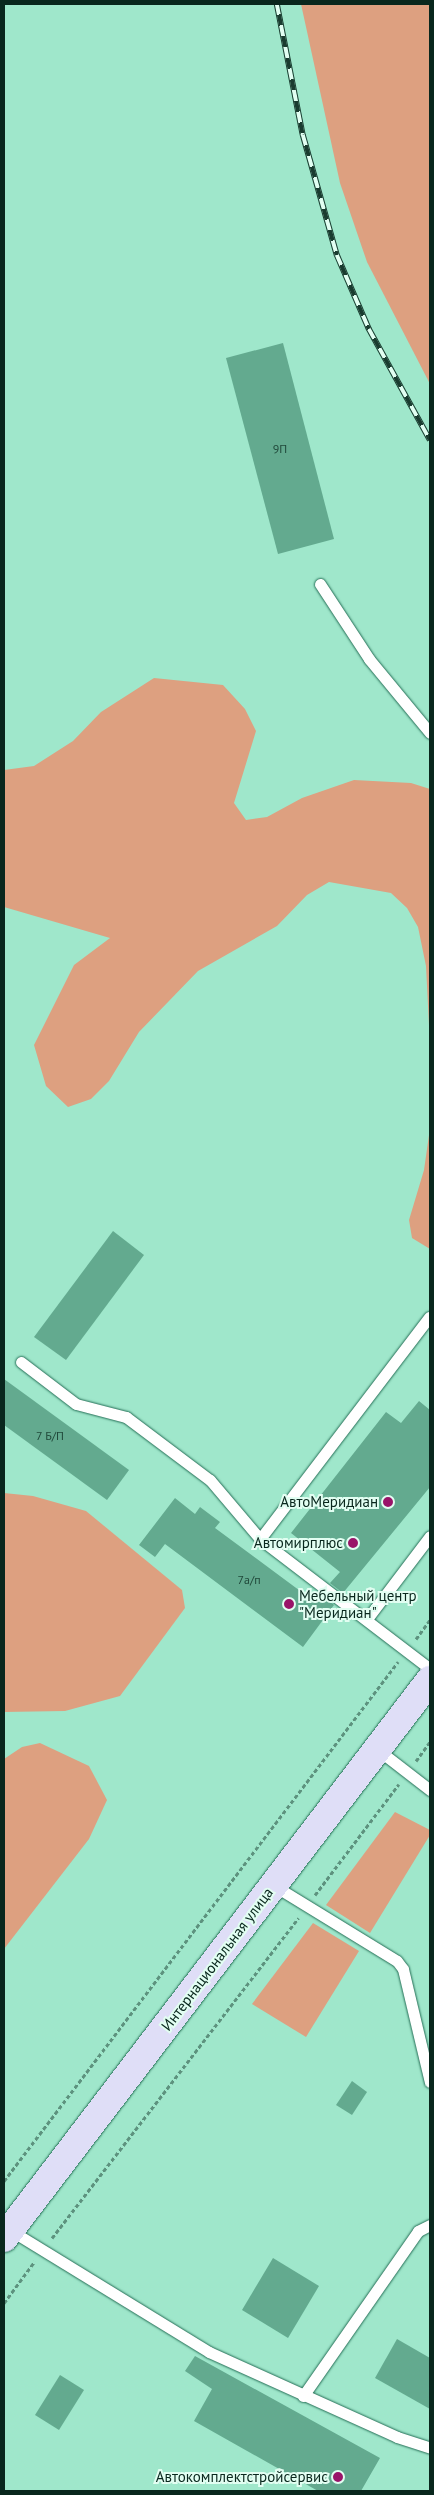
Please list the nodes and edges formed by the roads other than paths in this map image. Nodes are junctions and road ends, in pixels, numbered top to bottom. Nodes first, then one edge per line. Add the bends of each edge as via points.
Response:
1 (320, 584) dead end
2 (430, 733) edge
3 (429, 1317) edge
4 (21, 1362) dead end
5 (430, 1536) edge
6 (260, 1539) junction
7 (366, 1619) junction
8 (430, 1669) edge
9 (430, 1680) edge
10 (377, 1749) junction
11 (430, 1790) edge
12 (273, 1885) junction
13 (430, 2082) edge
14 (430, 2225) edge
15 (7, 2234) edge
16 (303, 2396) junction
17 (430, 2448) edge

1 - 2 lane via 369,659
3 - 6 lane
4 - 6 lane via 76,1404 126,1417 210,1480
5 - 7 lane
6 - 7 lane
7 - 8 lane
9 - 10 main road, Интернациональная улица
10 - 11 lane
10 - 12 main road, Интернациональная улица
12 - 13 lane via 397,1961 403,1969
12 - 15 main road, Интернациональная улица
14 - 16 lane via 418,2231
15 - 16 lane via 174,2333
16 - 17 lane

